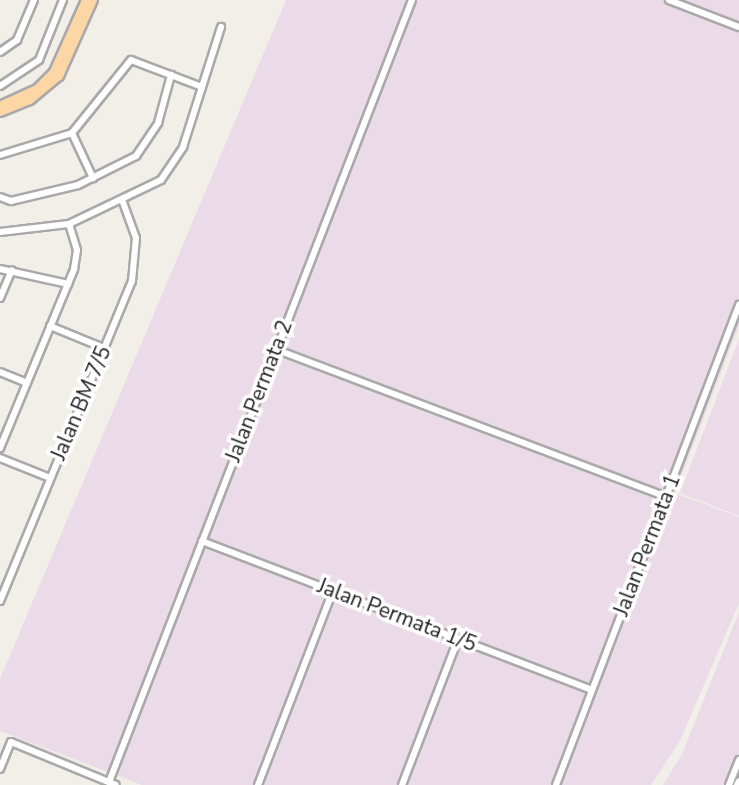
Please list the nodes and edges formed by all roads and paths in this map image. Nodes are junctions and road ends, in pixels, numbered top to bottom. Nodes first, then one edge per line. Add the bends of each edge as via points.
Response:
1 (34, 0) edge
2 (63, 0) edge
3 (86, 0) edge
4 (93, 0) edge
5 (412, 0) edge
6 (669, 0) edge
7 (221, 27) dead end
8 (739, 27) edge
9 (0, 50) edge
10 (171, 75) junction
11 (0, 86) edge
12 (202, 87) junction
13 (0, 106) edge
14 (0, 112) edge
15 (72, 133) junction
16 (0, 155) edge
17 (93, 178) junction
18 (0, 197) edge
19 (123, 202) junction
20 (69, 224) junction
21 (0, 232) edge
22 (0, 269) edge
23 (12, 270) junction
24 (68, 284) junction
25 (0, 298) edge
26 (739, 305) edge
27 (50, 326) junction
28 (104, 348) junction
29 (275, 349) junction
30 (0, 372) edge
31 (27, 383) junction
32 (3, 432) edge
33 (0, 448) edge
34 (0, 457) edge
35 (50, 478) junction
36 (666, 497) junction
37 (202, 541) junction
38 (332, 591) junction
39 (0, 601) edge
40 (458, 639) junction
41 (592, 690) junction
42 (739, 760) edge
43 (0, 769) edge
44 (113, 784) edge
45 (258, 785) edge
46 (402, 785) edge
47 (556, 785) edge
48 (729, 785) edge

1 - 9 street via 22,32
2 - 11 street via 38,60
3 - 13 main road via 54,72 37,89
4 - 14 main road via 59,76 30,100
5 - 29 street, Jalan Permata 2
6 - 8 street
7 - 12 street
10 - 12 street
10 - 15 street via 128,61 95,111
10 - 17 street via 143,151
12 - 19 street via 169,172
15 - 16 street
15 - 17 street
17 - 18 street via 46,194
19 - 20 street
19 - 28 street, Jalan BM 7/5 via 136,238 132,281
20 - 21 street
20 - 24 street via 77,250
22 - 23 street
23 - 24 street
23 - 25 street
24 - 27 street
26 - 36 street, Jalan Permata 1
27 - 28 street
27 - 31 street
28 - 35 street, Jalan BM 7/5
29 - 36 street
29 - 37 street, Jalan Permata 2
30 - 31 street
31 - 32 street
32 - 33 street
34 - 35 street
35 - 39 street, Jalan BM 7/5
36 - 41 street, Jalan Permata 1
37 - 38 street, Jalan Permata 1/5
37 - 44 street, Jalan Permata 2
38 - 40 street, Jalan Permata 1/5
38 - 45 street
40 - 41 street, Jalan Permata 1/5
40 - 46 street
41 - 47 street, Jalan Permata 1
42 - 48 street
43 - 44 street via 11,742

